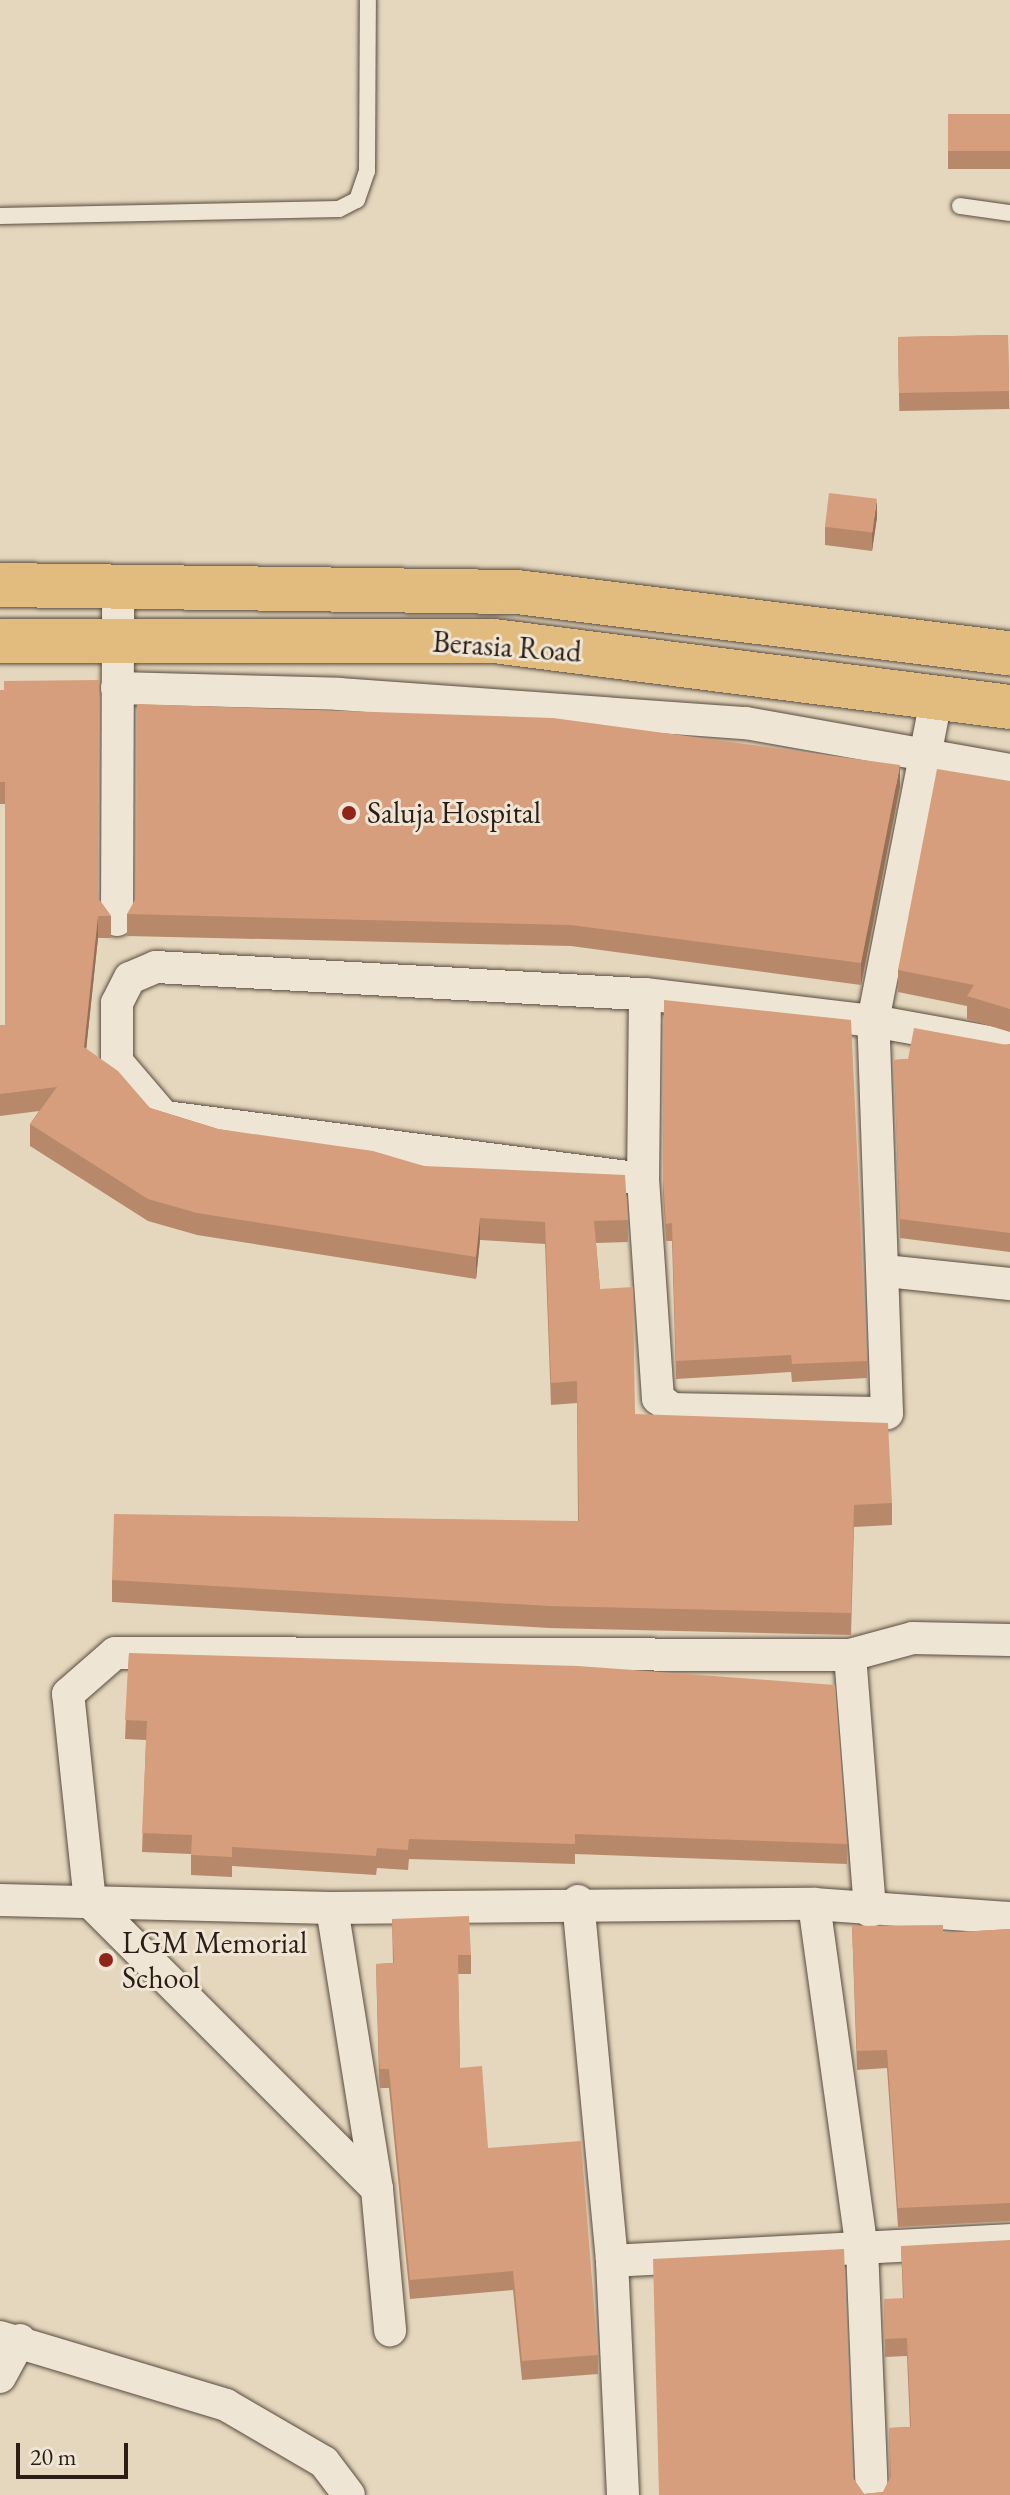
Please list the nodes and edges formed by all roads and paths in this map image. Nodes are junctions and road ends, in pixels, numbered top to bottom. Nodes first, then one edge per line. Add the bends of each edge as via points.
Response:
1 (368, 0) edge
2 (960, 206) dead end
3 (1010, 213) edge
4 (0, 216) edge
5 (0, 585) edge
6 (118, 586) junction
7 (0, 641) edge
8 (122, 642) junction
9 (1010, 653) edge
10 (117, 688) junction
11 (937, 695) junction
12 (1010, 707) edge
13 (930, 757) junction
14 (1010, 770) edge
15 (117, 920) dead end
16 (645, 994) junction
17 (873, 1021) junction
18 (1010, 1046) edge
19 (643, 1179) junction
20 (886, 1271) junction
21 (1010, 1284) edge
22 (1010, 1640) edge
23 (850, 1655) junction
24 (0, 1900) edge
25 (578, 1901) junction
26 (90, 1902) junction
27 (814, 1904) junction
28 (332, 1908) junction
29 (870, 1911) junction
30 (1010, 1918) edge
31 (377, 2189) junction
32 (1010, 2240) edge
33 (862, 2248) junction
34 (612, 2261) junction
35 (390, 2330) dead end
36 (10, 2339) edge
37 (0, 2377) edge
38 (349, 2495) edge
39 (623, 2495) edge
40 (872, 2495) edge

1 - 4 lane via 367,171 357,200 339,209
2 - 3 lane
5 - 6 main road, Berasia Road
6 - 8 street
6 - 9 main road, Berasia Road via 517,592
7 - 8 main road, Berasia Road
8 - 10 street
8 - 11 main road, Berasia Road via 494,641
10 - 13 street via 339,694 746,723
10 - 15 street
11 - 12 main road, Berasia Road
11 - 13 street
13 - 14 street
13 - 17 street
16 - 17 street
16 - 19 street
16 - 19 street via 156,967 130,978 117,1003 117,1062 164,1117
17 - 18 street
17 - 20 street
19 - 20 street via 658,1398 672,1409 887,1413
20 - 21 street
22 - 23 street via 913,1638
23 - 26 street via 115,1653 68,1694
23 - 29 street
24 - 26 street
25 - 27 street
25 - 28 street
25 - 34 street
26 - 28 street
26 - 31 street
27 - 29 street
27 - 33 street
28 - 31 street
29 - 30 street
31 - 35 street
32 - 33 street
33 - 34 street
33 - 40 street
34 - 39 street
36 - 37 street
36 - 38 street via 226,2405 324,2462

